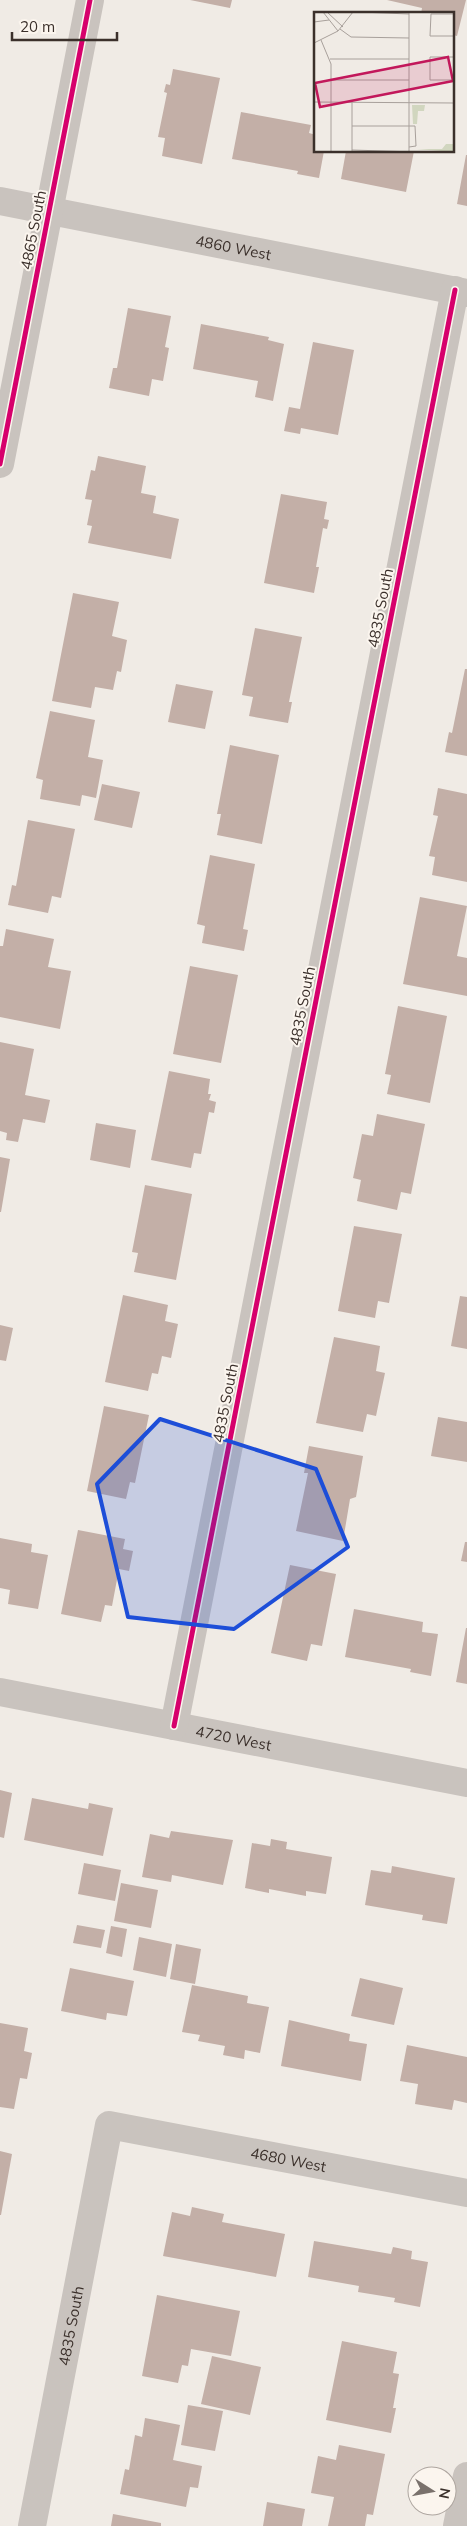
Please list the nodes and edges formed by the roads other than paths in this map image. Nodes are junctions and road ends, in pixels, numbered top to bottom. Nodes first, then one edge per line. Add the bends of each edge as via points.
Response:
1 (90, 0) edge
2 (0, 201) edge
3 (49, 211) junction
4 (461, 292) edge
5 (0, 464) edge
6 (0, 1692) edge
7 (174, 1726) junction
8 (467, 1784) edge
9 (109, 2125) joint
10 (467, 2193) edge
11 (467, 2476) edge
12 (32, 2526) edge
13 (457, 2526) edge

1 - 3 street, 4865 South
2 - 3 street, 4860 West
3 - 4 street, 4860 West
3 - 5 street, 4865 South
4 - 7 street, 4835 South
6 - 7 street, 4720 West
7 - 8 street, 4720 West
9 - 10 street, 4680 West
9 - 12 street, 4835 South
11 - 13 street

